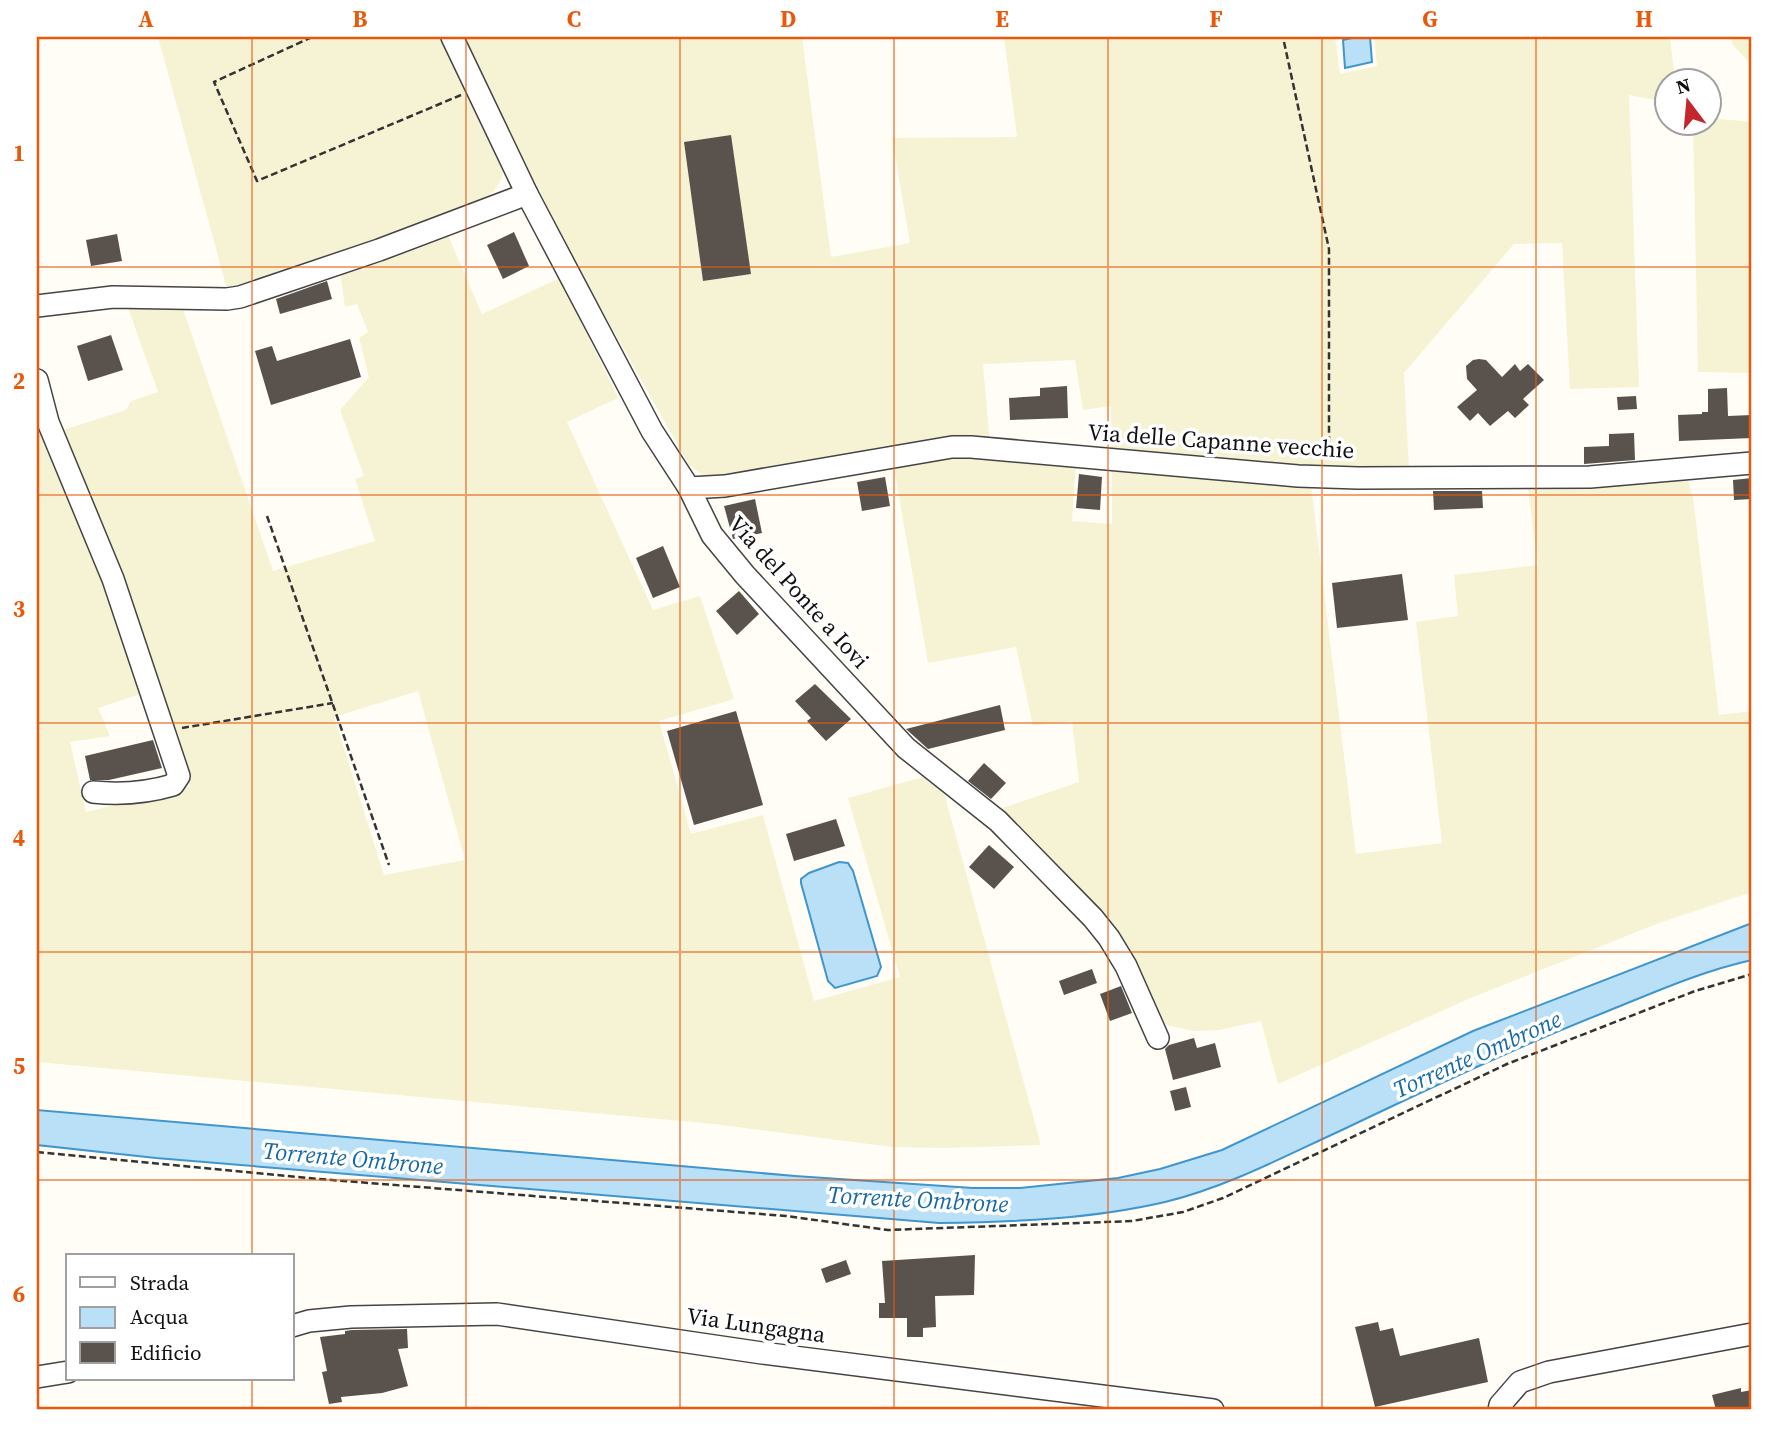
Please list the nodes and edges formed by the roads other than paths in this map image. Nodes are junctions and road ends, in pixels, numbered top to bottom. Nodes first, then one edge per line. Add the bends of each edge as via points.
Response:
1 (453, 37) edge
2 (527, 194) junction
3 (37, 306) edge
4 (37, 380) edge
5 (1752, 463) edge
6 (689, 488) junction
7 (93, 792) dead end
8 (1158, 1038) dead end
9 (294, 1325) edge
10 (1752, 1334) edge
11 (66, 1373) edge
12 (37, 1377) edge
13 (1213, 1410) edge
14 (1499, 1410) edge

1 - 2 street, Via del Ponte a Iovi
2 - 3 street via 240,297 113,298
2 - 6 street, Via del Ponte a Iovi via 652,431
4 - 7 street via 48,422 113,579 179,776 173,785 151,791
5 - 6 street, Via delle Capanne vecchie via 1590,477 1329,477 971,447
6 - 8 street, Via del Ponte a Iovi via 722,549 905,748 998,821 1093,918 1126,967
9 - 13 street, Via Lungagna via 351,1317 498,1314 762,1353
10 - 14 street via 1549,1372 1520,1382
11 - 12 street

